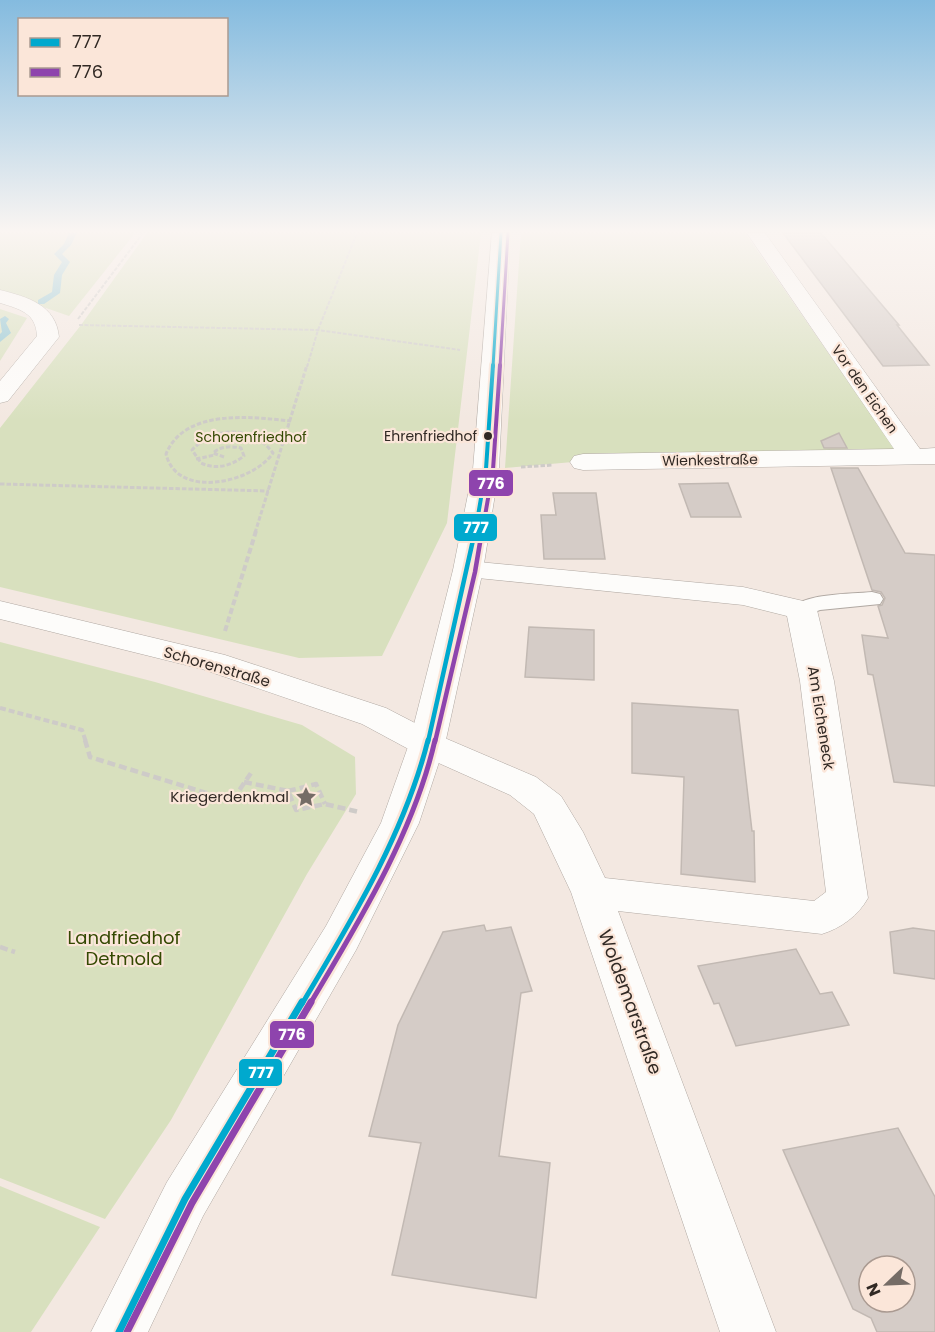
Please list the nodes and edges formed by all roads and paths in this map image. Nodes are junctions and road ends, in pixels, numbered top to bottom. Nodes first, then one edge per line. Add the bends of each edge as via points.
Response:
1 (96, 295) edge
2 (332, 295) edge
3 (497, 295) edge
4 (803, 295) edge
5 (0, 296) edge
6 (318, 330) junction
7 (494, 353) junction
8 (0, 396) edge
9 (291, 421) junction
10 (215, 454) junction
11 (923, 456) edge
12 (224, 457) dead end
13 (272, 457) junction
14 (279, 457) junction
15 (195, 459) junction
16 (583, 462) joint
17 (486, 469) junction
18 (210, 481) junction
19 (0, 484) edge
20 (206, 489) junction
21 (269, 491) junction
22 (468, 570) junction
23 (872, 599) dead end
24 (0, 610) edge
25 (801, 610) junction
26 (213, 663) junction
27 (0, 708) edge
28 (427, 744) junction
29 (253, 770) dead end
30 (244, 782) junction
31 (288, 791) junction
32 (326, 804) junction
33 (400, 823) junction
34 (591, 892) junction
35 (0, 947) edge
36 (15, 952) dead end
37 (119, 1332) edge
38 (748, 1332) edge

1 - 6 path via 74,325
2 - 6 path
3 - 7 street
4 - 11 street, Vor den Eichen
5 - 8 street via 44,314 49,325 48,337
6 - 7 path
6 - 9 path
7 - 17 street
9 - 14 path
9 - 18 path via 238,417 206,423 175,438 166,454 171,470 187,480
10 - 12 path
10 - 15 path
10 - 15 path via 217,448 231,446 241,448 244,456 235,465 218,468
11 - 16 street, Wienkestraße
13 - 14 path
13 - 15 path via 268,443 233,432 196,443 192,450
13 - 18 path via 258,471
14 - 21 path
16 - 17 path
17 - 22 street
18 - 20 path
19 - 20 path
20 - 21 path
21 - 26 path
22 - 25 street via 743,596
22 - 28 street
23 - 25 lane via 816,604
24 - 26 street, Schorenstraße
25 - 34 street, Am Eicheneck via 817,681 847,898 822,918
26 - 28 street, Schorenstraße via 374,716
27 - 30 path via 82,730 90,757 232,801
28 - 33 street
28 - 34 street, Woldemarstraße via 523,786 548,805
29 - 30 path
30 - 31 path
31 - 32 path via 296,810
31 - 32 path via 316,784
32 - 33 path
33 - 37 street via 341,938 185,1199
34 - 38 street, Woldemarstraße
35 - 36 path

